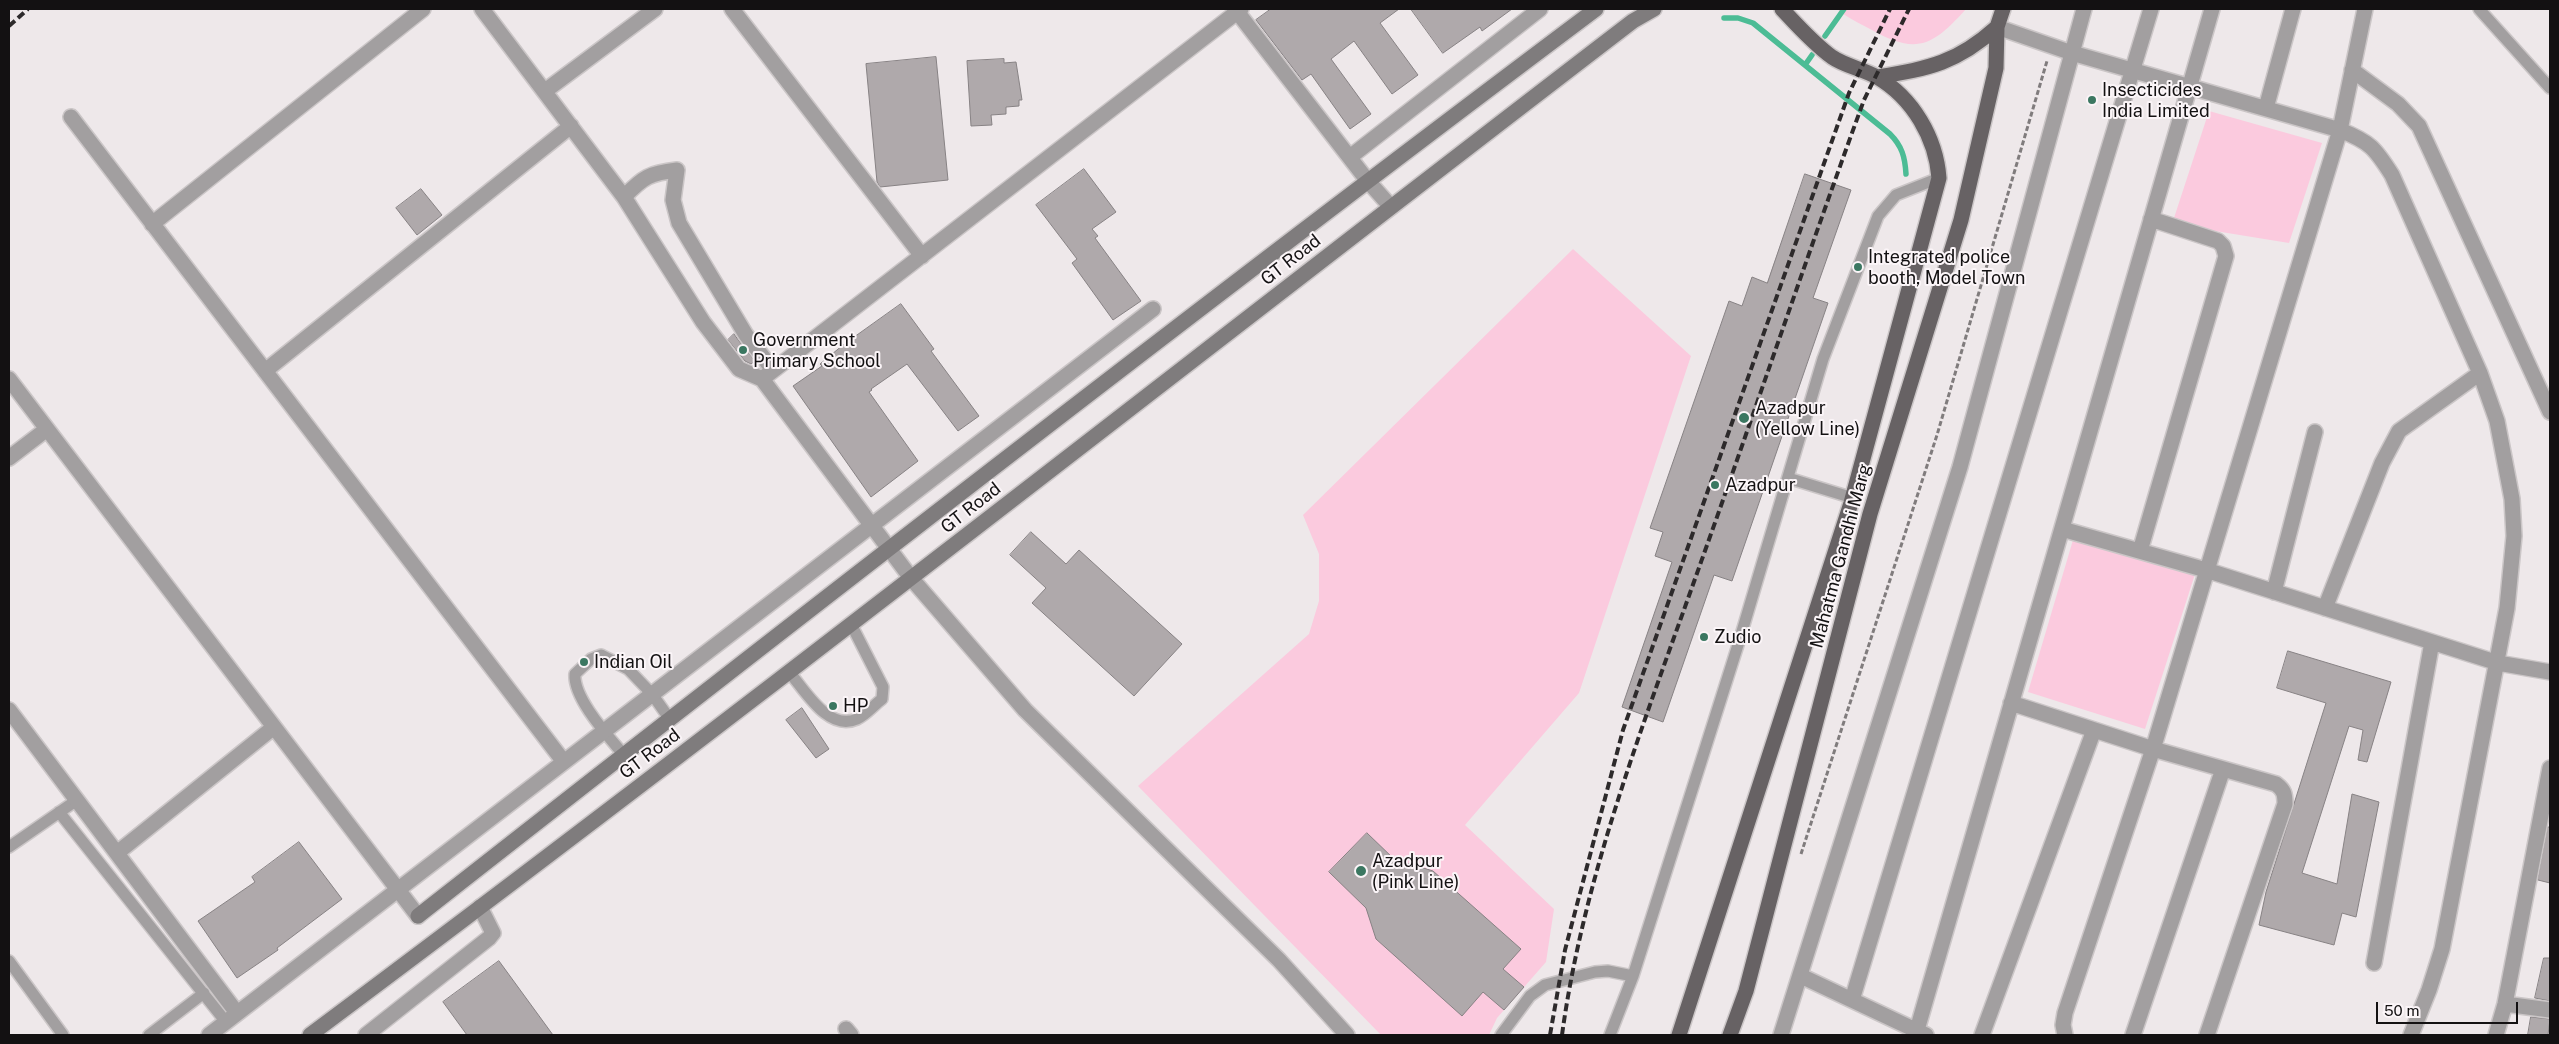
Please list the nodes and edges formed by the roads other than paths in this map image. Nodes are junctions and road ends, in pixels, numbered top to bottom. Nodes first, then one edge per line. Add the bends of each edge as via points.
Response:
1 (423, 9) edge
2 (482, 9) edge
3 (655, 9) edge
4 (732, 9) edge
5 (1540, 9) edge
6 (1596, 9) edge
7 (1654, 9) edge
8 (1782, 9) edge
9 (2003, 9) edge
10 (2084, 9) edge
11 (2151, 9) edge
12 (2212, 9) edge
13 (2293, 9) edge
14 (2365, 9) edge
15 (2479, 9) edge
16 (1238, 10) edge
17 (1997, 27) junction
18 (2072, 53) junction
19 (2132, 70) junction
20 (2352, 70) junction
21 (2546, 75) edge
22 (1878, 77) junction
23 (2190, 86) junction
24 (2550, 88) edge
25 (545, 92) junction
26 (2266, 108) junction
27 (71, 117) dead end
28 (571, 126) junction
29 (2340, 130) junction
30 (1350, 157) junction
31 (1939, 178) junction
32 (1367, 180) junction
33 (624, 197) junction
34 (1391, 207) junction
35 (2151, 219) junction
36 (152, 224) junction
37 (922, 256) junction
38 (1153, 309) dead end
39 (265, 371) junction
40 (2480, 373) junction
41 (768, 375) junction
42 (9, 379) edge
43 (2550, 412) edge
44 (47, 429) junction
45 (2315, 432) dead end
46 (9, 458) edge
47 (1788, 478) junction
48 (1853, 498) junction
49 (872, 525) junction
50 (2062, 529) junction
51 (889, 548) junction
52 (2140, 551) junction
53 (2206, 570) junction
54 (911, 578) junction
55 (2274, 592) junction
56 (2325, 608) junction
57 (851, 624) junction
58 (2432, 642) junction
59 (2498, 663) junction
60 (789, 672) junction
61 (2550, 672) edge
62 (652, 694) junction
63 (2012, 704) junction
64 (9, 710) edge
65 (669, 718) junction
66 (274, 727) junction
67 (2094, 730) junction
68 (604, 731) junction
69 (2153, 749) junction
70 (623, 754) junction
71 (564, 762) junction
72 (2223, 768) junction
73 (2550, 772) edge
74 (77, 800) junction
75 (59, 812) junction
76 (9, 848) edge
77 (116, 853) junction
78 (398, 889) junction
79 (480, 907) junction
80 (418, 916) joint
81 (9, 961) edge
82 (2374, 963) dead end
83 (1633, 976) junction
84 (1801, 976) junction
85 (204, 993) junction
86 (1852, 1000) junction
87 (2505, 1004) junction
88 (2550, 1010) edge
89 (231, 1017) junction
90 (1922, 1033) edge
91 (63, 1035) edge
92 (149, 1035) edge
93 (208, 1035) edge
94 (310, 1035) edge
95 (366, 1035) edge
96 (1347, 1035) edge
97 (1501, 1035) edge
98 (1610, 1035) edge
99 (1679, 1035) edge
100 (1730, 1035) edge
101 (1782, 1035) edge
102 (1982, 1035) edge
103 (2065, 1035) edge
104 (2133, 1035) edge
105 (2207, 1035) edge
106 (2411, 1035) edge
107 (2496, 1035) edge

1 - 36 street
2 - 25 street
3 - 25 street
4 - 37 street
5 - 30 street
6 - 32 main road, GT Road
7 - 34 main road, GT Road via 1633,21
8 - 22 main road, Mahatma Gandhi Marg via 1807,36 1834,58
9 - 17 main road, Mahatma Gandhi Marg
10 - 18 street
11 - 19 street
12 - 23 street
13 - 26 street
14 - 20 street
15 - 21 lane
16 - 30 street
16 - 37 street
17 - 18 street
17 - 22 main road via 1956,58 1922,69
17 - 100 main road, Mahatma Gandhi Marg via 1996,68 1961,220 1870,514 1746,991
18 - 19 street
18 - 84 street via 1960,467
19 - 23 street
19 - 86 street
20 - 29 street
20 - 43 street via 2398,104 2419,126
21 - 24 lane
22 - 31 main road, Mahatma Gandhi Marg via 1904,99 1926,129 1938,162
23 - 26 street
23 - 35 street
25 - 28 street
26 - 29 street
27 - 36 street
28 - 33 street
28 - 39 street
29 - 40 street via 2366,140 2392,175
29 - 53 street
30 - 32 street
31 - 47 lane via 1896,195 1878,216 1824,359
31 - 48 main road, Mahatma Gandhi Marg
32 - 34 street
32 - 51 main road, GT Road
33 - 41 street via 703,322 740,369
33 - 41 street via 653,173 677,170 673,200 679,223
34 - 54 main road, GT Road
35 - 50 street
35 - 52 street via 2218,240 2226,256
36 - 39 street
37 - 41 street
38 - 49 street
39 - 71 street
40 - 56 street via 2399,431 2382,463
40 - 59 street via 2506,459 2514,527 2507,608
41 - 49 street
42 - 44 street
44 - 46 street
44 - 66 street
45 - 55 street
47 - 48 lane
47 - 83 lane
48 - 99 main road, Mahatma Gandhi Marg
49 - 51 street
49 - 62 street
50 - 52 street
50 - 63 street
51 - 54 street
51 - 65 main road, GT Road
52 - 53 street
53 - 55 street
53 - 69 street
54 - 57 main road, GT Road
54 - 96 street via 1025,710 1279,960
55 - 56 street
56 - 58 street
57 - 60 main road, GT Road
57 - 60 lane via 883,687 882,699 858,718 846,722 828,717
58 - 59 street
58 - 82 street
59 - 61 street
59 - 106 street via 2442,949
60 - 79 main road, GT Road
62 - 65 lane
62 - 68 street
62 - 68 lane via 628,668 601,655 591,659 575,674 574,684
63 - 67 street
63 - 90 street
64 - 74 street
65 - 70 main road, GT Road
66 - 77 street
66 - 78 street
67 - 69 street
67 - 102 street
68 - 70 lane
68 - 71 street
69 - 72 street
69 - 103 street via 2065,1013 2062,1025
70 - 80 main road, GT Road
71 - 78 street
72 - 104 street
72 - 105 street via 2276,784 2285,794
73 - 87 street
74 - 75 lane
74 - 77 street
75 - 76 lane
75 - 85 lane
77 - 89 street
78 - 80 street
78 - 89 street
79 - 94 main road, GT Road
79 - 95 street via 491,926 493,933 489,938
81 - 91 lane
83 - 97 lane via 1595,972 1544,985 1530,996
83 - 98 lane
84 - 86 street
84 - 101 street
85 - 89 lane
85 - 92 lane
86 - 90 street
87 - 88 street
87 - 107 street
89 - 93 street

